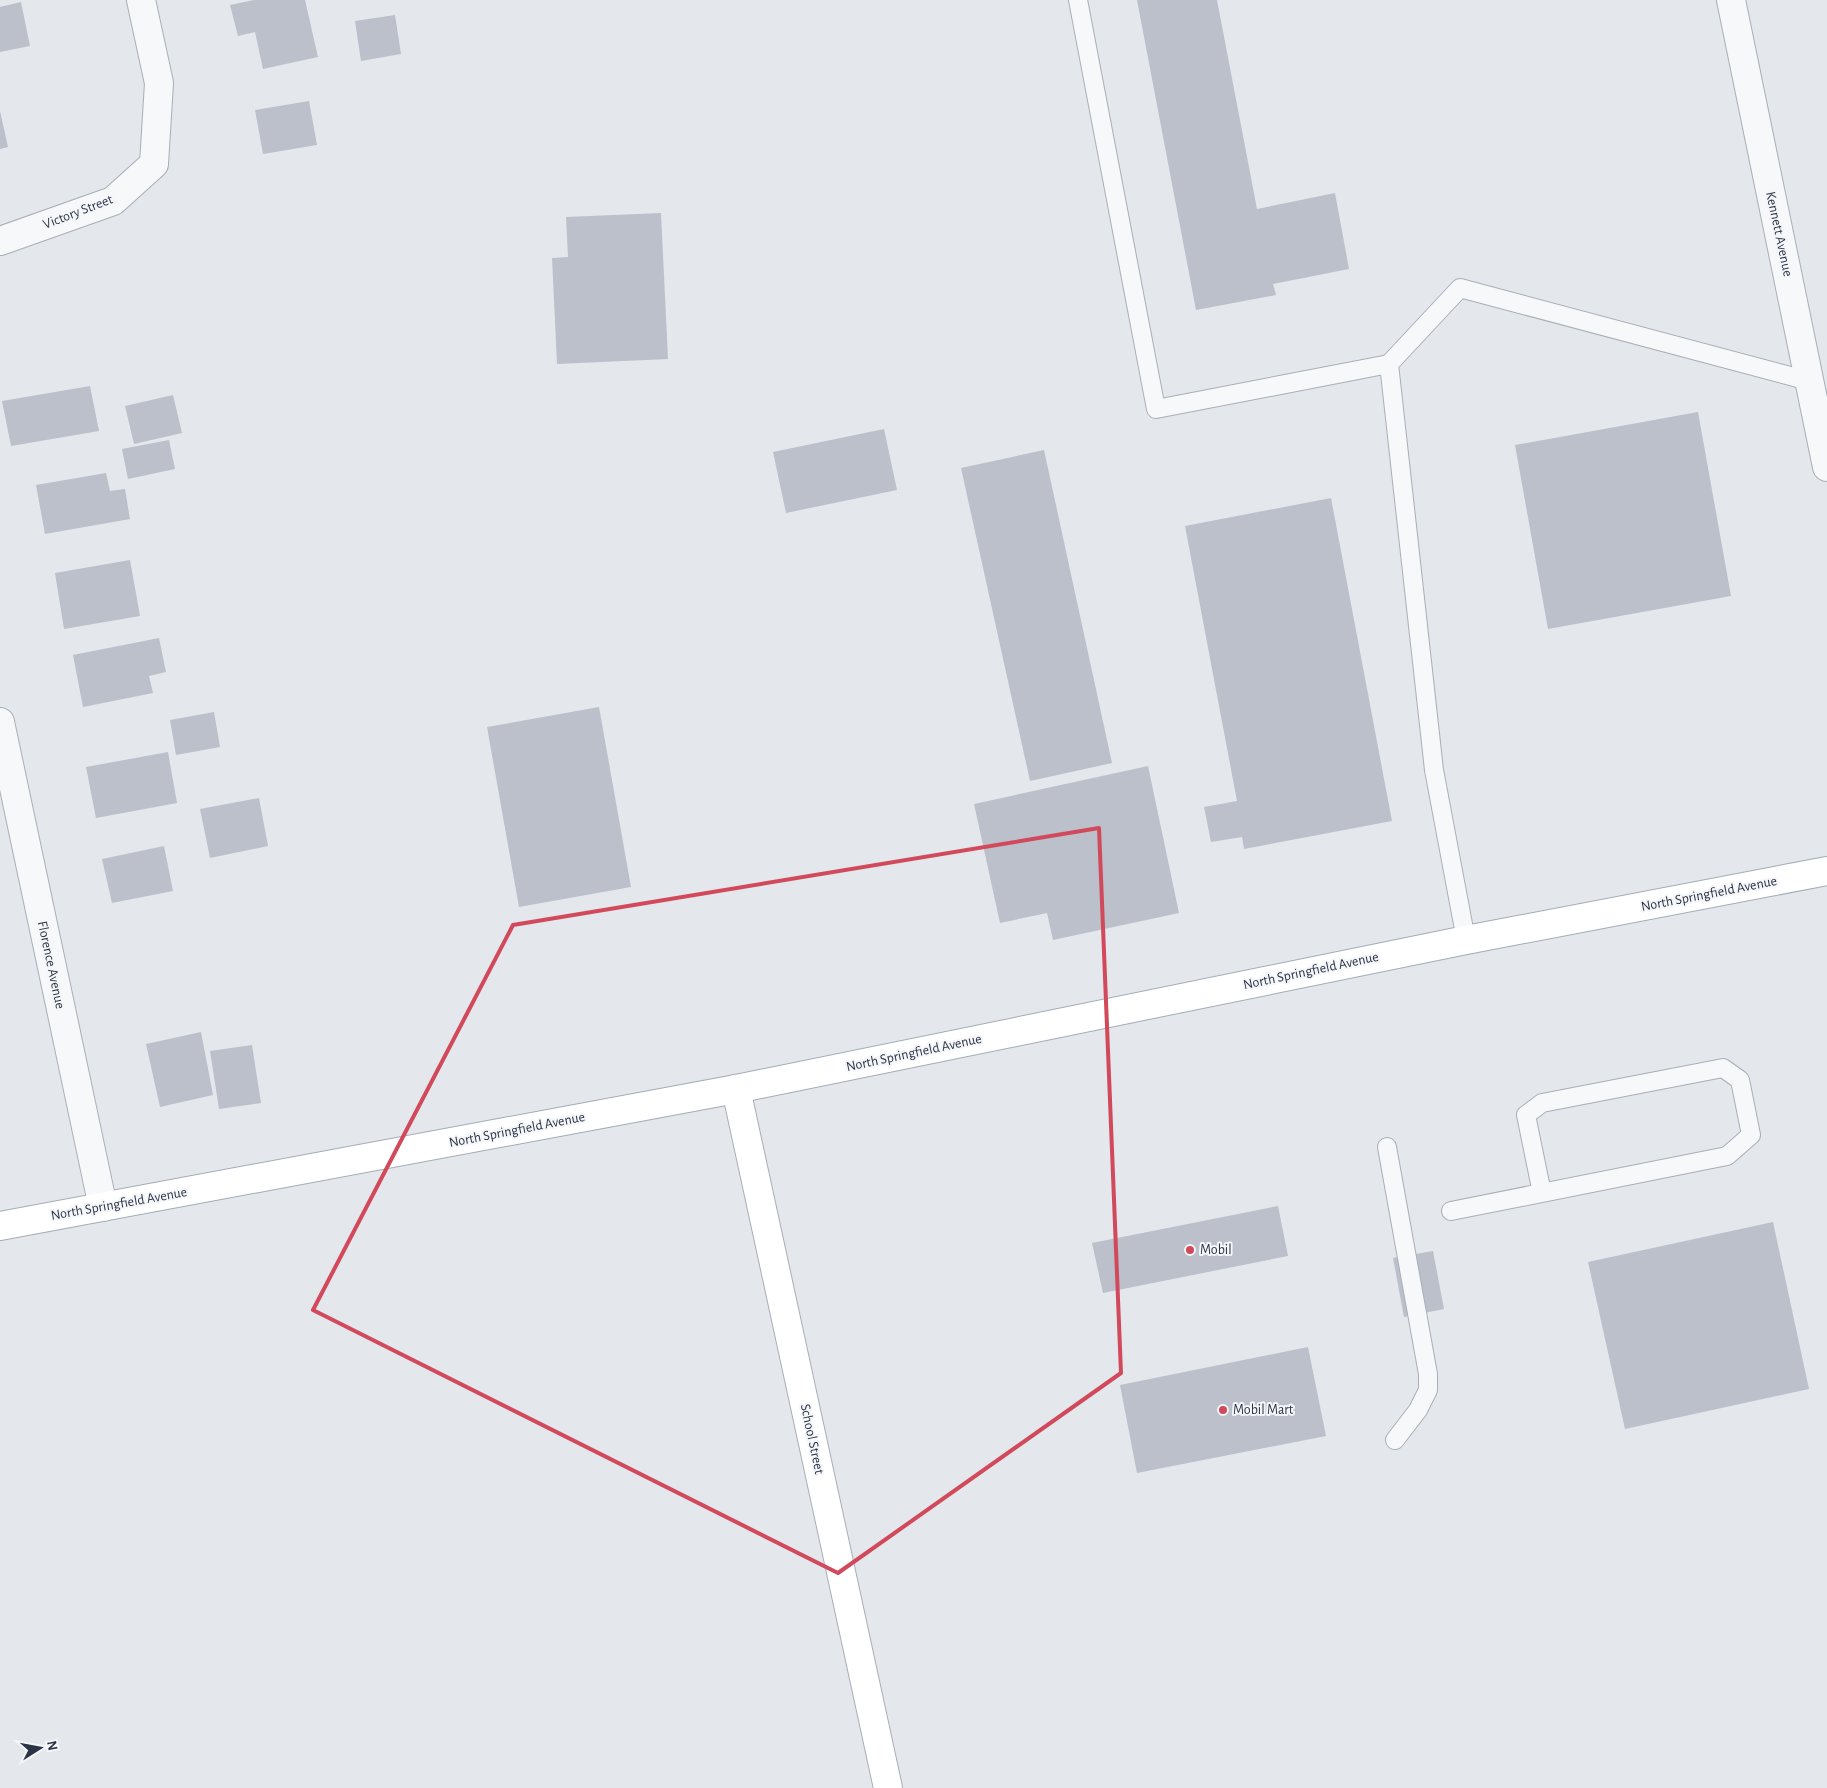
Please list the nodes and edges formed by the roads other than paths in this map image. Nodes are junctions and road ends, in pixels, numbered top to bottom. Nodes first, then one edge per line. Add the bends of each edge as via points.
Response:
1 (141, 0) edge
2 (1078, 0) edge
3 (1731, 0) edge
4 (0, 241) edge
5 (1389, 364) junction
6 (1809, 381) junction
7 (1827, 467) edge
8 (0, 722) edge
9 (1827, 871) edge
10 (1466, 940) junction
11 (736, 1089) junction
12 (1387, 1147) dead end
13 (1542, 1193) junction
14 (102, 1207) junction
15 (1451, 1211) dead end
16 (0, 1226) edge
17 (1394, 1440) dead end
18 (888, 1788) edge

1 - 4 street, Victory Street via 159,83 154,164 113,201
2 - 5 lane via 1156,409
3 - 6 street, Kennett Avenue
5 - 6 lane via 1460,288
5 - 10 lane via 1434,770
6 - 7 street, Kennett Avenue
8 - 14 street, Florence Avenue
9 - 10 main road, North Springfield Avenue
10 - 11 main road, North Springfield Avenue
11 - 14 main road, North Springfield Avenue
11 - 18 main road, School Street
12 - 17 lane via 1428,1382 1428,1390 1418,1410
13 - 13 lane via 1727,1156 1751,1135 1740,1080 1723,1068 1542,1103 1526,1114
13 - 15 lane
14 - 16 main road, North Springfield Avenue

